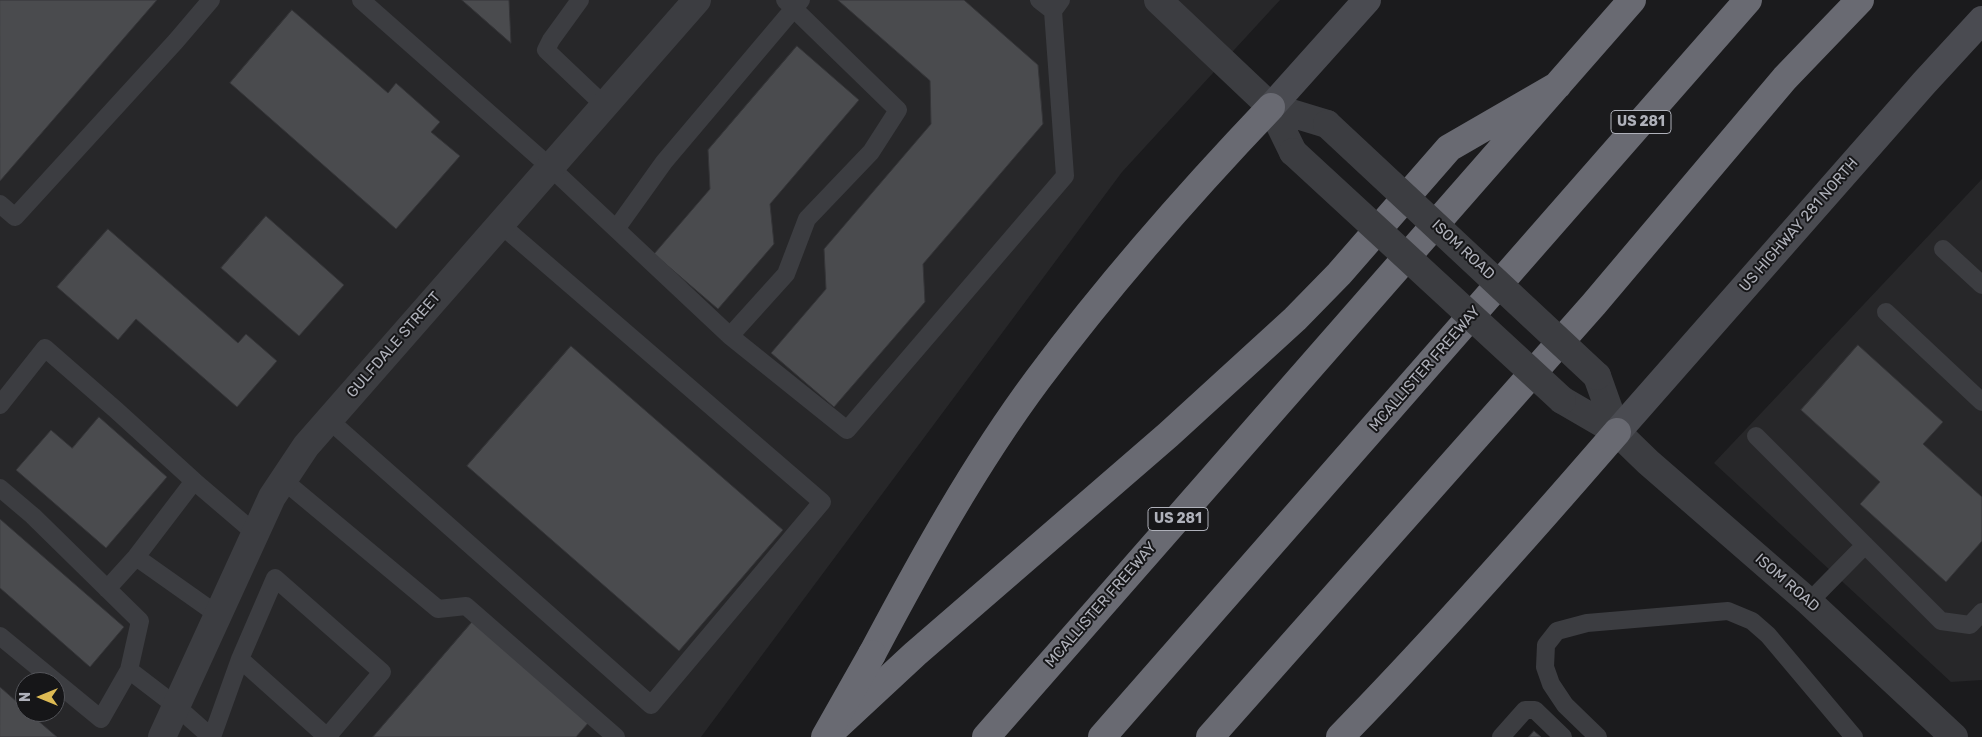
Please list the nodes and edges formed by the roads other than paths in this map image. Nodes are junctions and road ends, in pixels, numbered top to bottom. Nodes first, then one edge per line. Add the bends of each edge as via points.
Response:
1 (211, 0) edge
2 (361, 0) edge
3 (580, 0) edge
4 (697, 0) edge
5 (1158, 0) edge
6 (1367, 0) edge
7 (1632, 0) edge
8 (1748, 0) edge
9 (1860, 0) edge
10 (793, 3) edge
11 (1051, 4) edge
12 (1982, 20) edge
13 (1558, 85) junction
14 (605, 106) junction
15 (1272, 107) junction
16 (550, 167) junction
17 (0, 204) edge
18 (500, 224) junction
19 (616, 229) junction
20 (1943, 248) dead end
21 (1982, 285) edge
22 (1886, 312) dead end
23 (730, 336) junction
24 (1982, 402) edge
25 (0, 405) edge
26 (329, 420) junction
27 (1617, 432) junction
28 (1756, 436) dead end
29 (283, 480) junction
30 (194, 481) junction
31 (0, 488) edge
32 (256, 534) junction
33 (1866, 545) junction
34 (136, 557) junction
35 (107, 589) junction
36 (1809, 602) junction
37 (1982, 612) edge
38 (218, 615) junction
39 (0, 636) edge
40 (240, 659) junction
41 (129, 670) junction
42 (176, 706) junction
43 (162, 737) edge
44 (212, 737) edge
45 (327, 737) edge
46 (616, 737) edge
47 (825, 737) edge
48 (986, 737) edge
49 (1102, 737) edge
50 (1210, 737) edge
51 (1340, 737) edge
52 (1501, 737) edge
53 (1563, 737) edge
54 (1598, 737) edge
55 (1854, 737) edge
56 (1954, 737) edge

1 - 17 lane via 15,217
2 - 16 lane
3 - 14 lane via 546,50
4 - 14 street, GULFDALE STREET
5 - 15 street, ISOM ROAD
6 - 15 main road
7 - 13 highway, MCALLISTER FREEWAY / US 281
8 - 49 highway, MCALLISTER FREEWAY / US 281
9 - 50 highway via 1785,78 1594,304
10 - 19 lane via 664,162
10 - 23 lane via 898,110 871,152 806,219 786,274
11 - 23 lane via 1065,176 847,430
12 - 27 main road, US HIGHWAY 281 NORTH
13 - 47 highway via 1449,148 1339,274 1295,319
13 - 48 highway, MCALLISTER FREEWAY / US 281
14 - 16 street, GULFDALE STREET
15 - 27 street, ISOM ROAD, bridge via 1292,152 1562,400
15 - 27 street, ISOM ROAD, bridge via 1327,124 1597,376
15 - 47 highway, bridge via 1141,251 1037,380 928,550
16 - 18 street, GULFDALE STREET
16 - 19 lane
18 - 26 street, GULFDALE STREET
18 - 26 lane via 822,502 651,705
19 - 23 lane
20 - 21 lane
22 - 24 lane
25 - 30 lane via 45,348
26 - 29 street, GULFDALE STREET
27 - 36 street, ISOM ROAD
27 - 51 highway via 1406,670
28 - 33 lane
29 - 32 street, GULFDALE STREET
29 - 46 lane via 438,610 466,606
30 - 32 lane
30 - 34 lane
31 - 35 lane
32 - 38 street, GULFDALE STREET
33 - 36 lane
33 - 37 lane via 1941,621 1970,625
34 - 35 lane
34 - 38 lane
35 - 41 lane via 140,621
36 - 56 street, ISOM ROAD
38 - 42 street, GULFDALE STREET
39 - 41 lane via 100,719
40 - 44 lane
40 - 45 lane
40 - 45 lane via 275,578 382,672
41 - 42 lane
42 - 43 street, GULFDALE STREET
42 - 44 lane
52 - 53 lane via 1525,710 1535,710
54 - 55 lane via 1565,705 1551,684 1545,667 1546,646 1557,631 1587,623 1728,611 1752,621 1768,634

